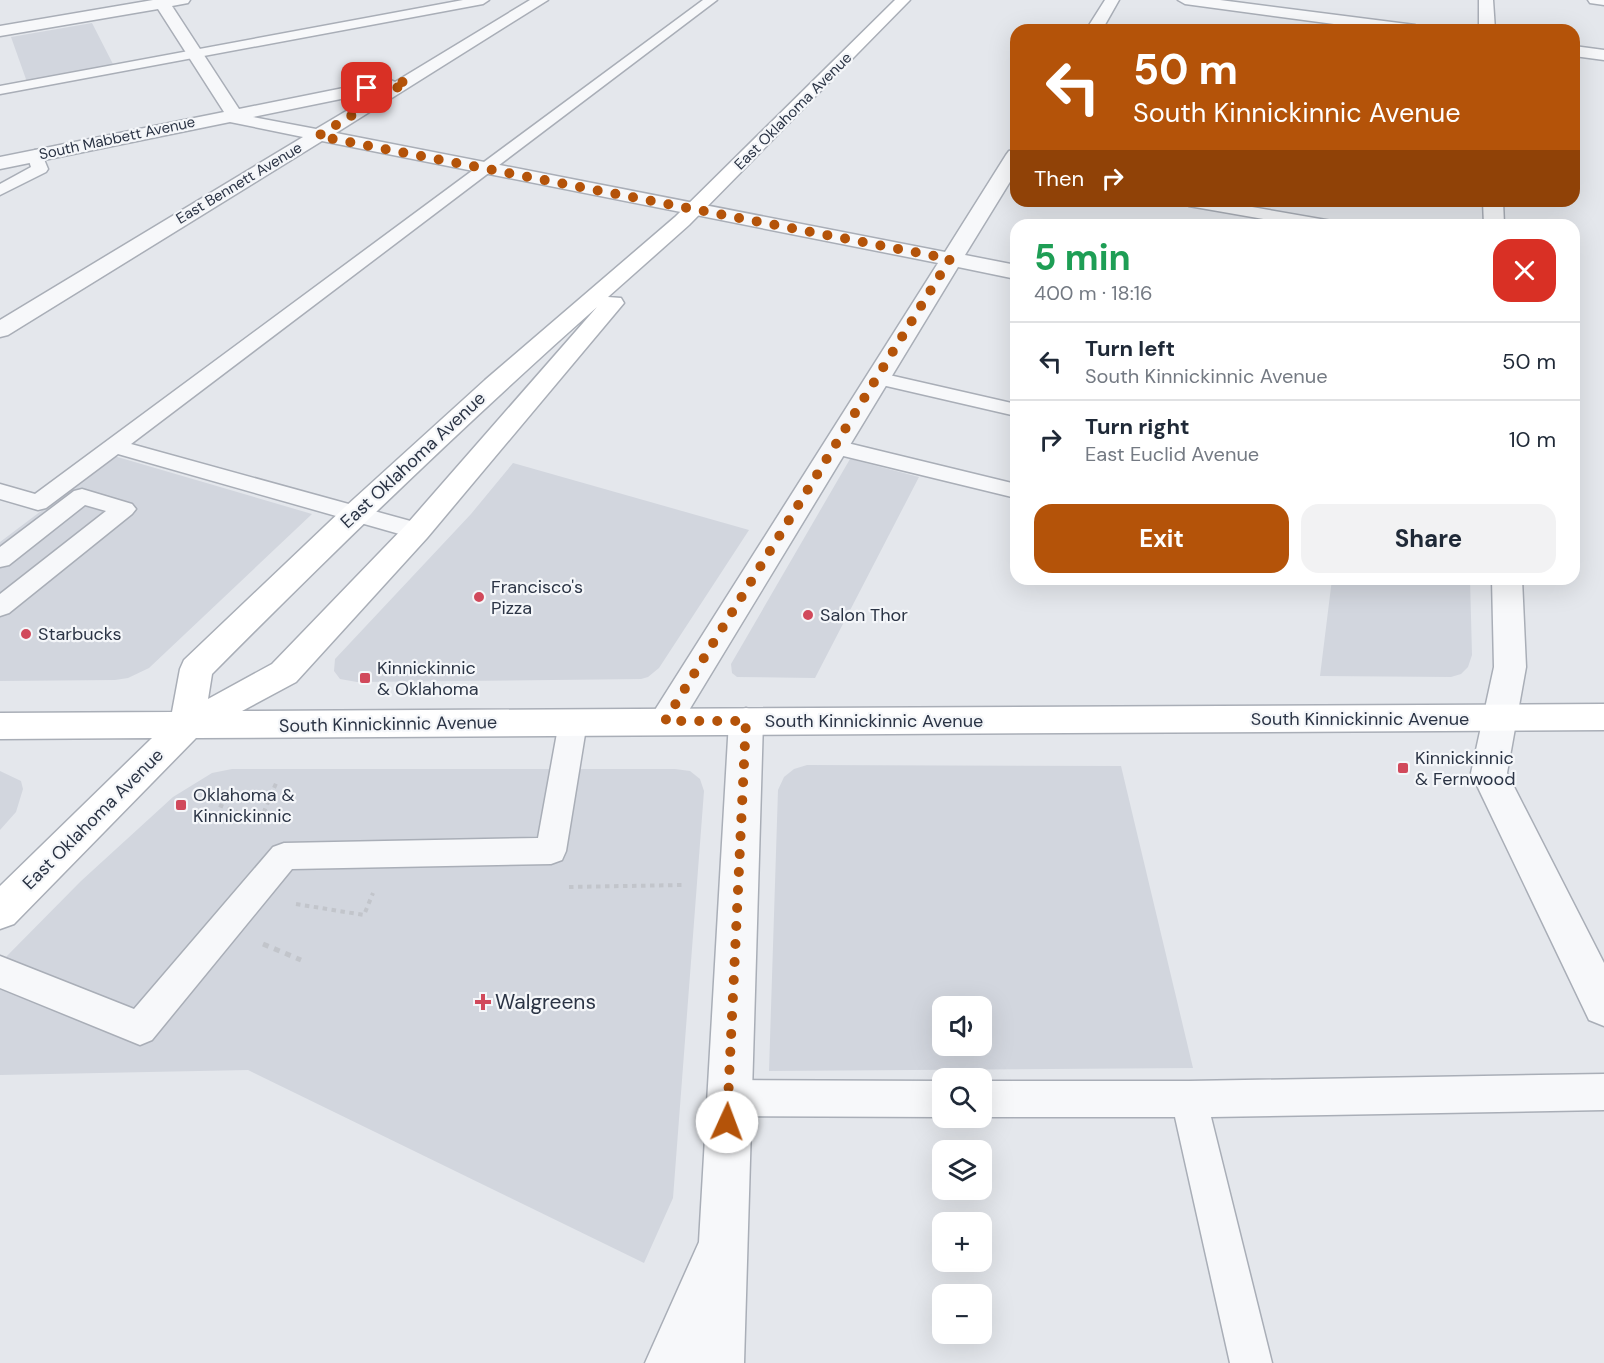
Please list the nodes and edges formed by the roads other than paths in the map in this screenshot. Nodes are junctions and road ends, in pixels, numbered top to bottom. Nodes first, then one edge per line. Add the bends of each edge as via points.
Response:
1 (185, 0) edge
2 (483, 0) edge
3 (541, 0) edge
4 (711, 0) edge
5 (903, 0) edge
6 (1112, 0) edge
7 (1185, 0) edge
8 (1486, 0) edge
9 (1594, 0) edge
10 (1604, 1) edge
11 (161, 2) edge
12 (1098, 24) edge
13 (1369, 24) edge
14 (1487, 24) edge
15 (0, 32) edge
16 (1580, 52) edge
17 (194, 54) junction
18 (1604, 55) edge
19 (408, 81) junction
20 (0, 90) edge
21 (234, 114) junction
22 (318, 136) junction
23 (35, 155) junction
24 (0, 163) edge
25 (485, 168) junction
26 (1010, 169) edge
27 (0, 190) edge
28 (1243, 207) edge
29 (689, 215) junction
30 (1298, 219) edge
31 (950, 259) junction
32 (1010, 271) edge
33 (0, 330) edge
34 (876, 378) junction
35 (1010, 409) edge
36 (114, 446) junction
37 (835, 447) junction
38 (1010, 490) edge
39 (0, 491) edge
40 (355, 514) junction
41 (417, 531) junction
42 (0, 559) edge
43 (1507, 585) edge
44 (0, 607) edge
45 (1604, 717) edge
46 (1501, 718) junction
47 (665, 721) junction
48 (746, 721) junction
49 (573, 722) junction
50 (0, 726) edge
51 (187, 726) junction
52 (8, 895) edge
53 (0, 972) edge
54 (1604, 1006) edge
55 (1604, 1092) edge
56 (728, 1098) junction
57 (932, 1098) edge
58 (992, 1099) edge
59 (1189, 1099) junction
60 (723, 1239) junction
61 (671, 1363) edge
62 (718, 1363) edge
63 (1251, 1363) edge

1 - 11 street
2 - 17 lane
3 - 19 street, East Bennett Avenue
4 - 25 lane
5 - 29 street, East Oklahoma Avenue
6 - 12 street
7 - 13 street
8 - 14 street
9 - 10 lane
11 - 15 street
11 - 17 street
16 - 18 street
17 - 20 lane
17 - 21 street
19 - 21 street, South Mabbett Avenue
19 - 22 street, East Bennett Avenue
21 - 22 street via 237,119
21 - 23 street, South Mabbett Avenue
22 - 25 street
22 - 33 street, East Bennett Avenue
23 - 24 street, South Mabbett Avenue
23 - 27 lane via 40,169
25 - 29 street
25 - 36 lane
26 - 31 street
28 - 30 lane
29 - 31 street
29 - 40 street, East Oklahoma Avenue via 494,385
29 - 41 street, East Oklahoma Avenue
31 - 32 street
31 - 34 street
34 - 35 lane
34 - 37 street
36 - 39 lane via 38,503
36 - 40 lane
37 - 38 lane
37 - 47 street
40 - 41 lane
40 - 51 street, East Oklahoma Avenue via 196,669
41 - 51 street, East Oklahoma Avenue via 284,673
42 - 44 lane via 82,496 123,509
43 - 46 street via 1510,667
45 - 46 street, South Kinnickinnic Avenue
46 - 48 street, South Kinnickinnic Avenue
46 - 54 street via 1489,773
47 - 48 street, South Kinnickinnic Avenue
47 - 49 street, South Kinnickinnic Avenue
48 - 56 street
49 - 51 street, South Kinnickinnic Avenue
49 - 53 lane via 551,851 284,855 140,1028
50 - 51 street, South Kinnickinnic Avenue
51 - 52 street, East Oklahoma Avenue
55 - 59 lane
56 - 57 lane
56 - 60 street
58 - 59 lane
59 - 63 lane
60 - 61 street
60 - 62 street

